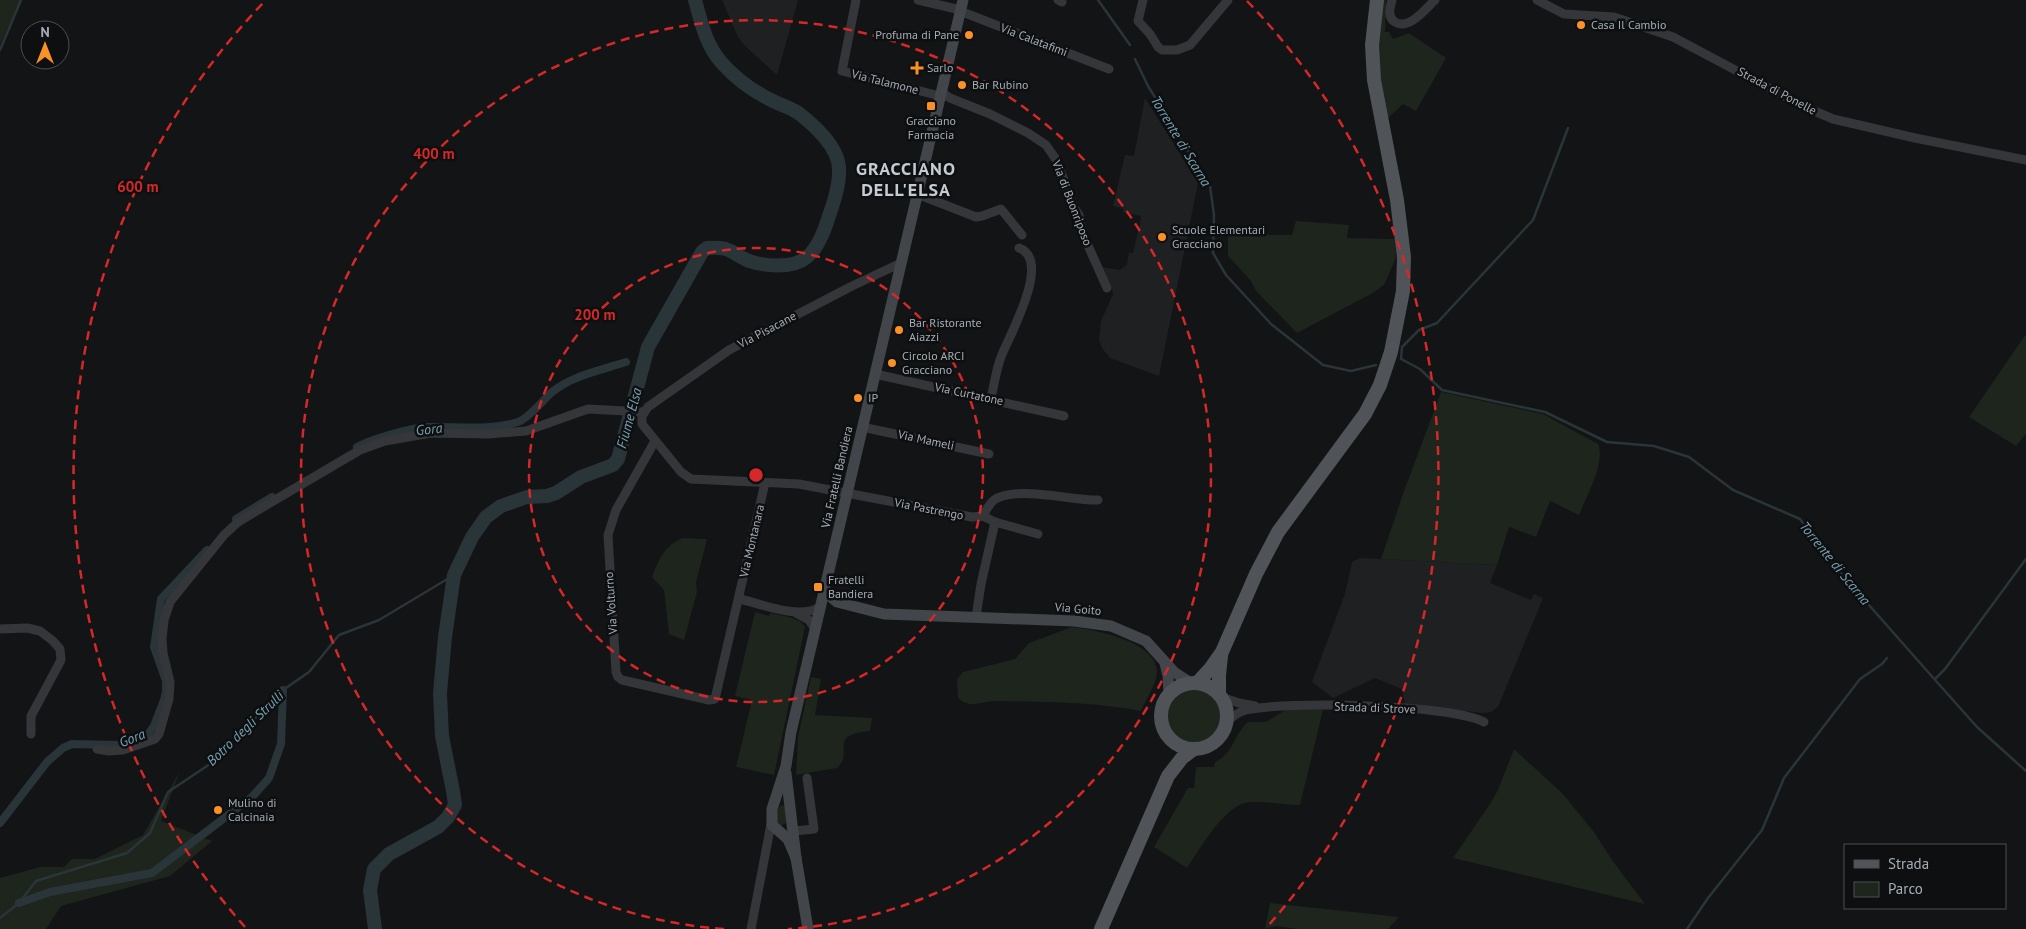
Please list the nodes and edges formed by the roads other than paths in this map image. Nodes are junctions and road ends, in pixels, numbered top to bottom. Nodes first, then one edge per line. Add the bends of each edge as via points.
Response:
1 (856, 0) edge
2 (918, 0) edge
3 (1143, 0) edge
4 (1228, 0) edge
5 (1377, 0) edge
6 (1392, 0) edge
7 (1435, 0) edge
8 (1536, 0) edge
9 (961, 7) edge
10 (1108, 68) dead end
11 (941, 94) junction
12 (2026, 160) edge
13 (917, 194) junction
14 (1022, 235) dead end
15 (1019, 248) dead end
16 (901, 263) junction
17 (1108, 288) dead end
18 (875, 374) junction
19 (991, 398) junction
20 (639, 412) junction
21 (1064, 416) dead end
22 (862, 427) junction
23 (655, 441) junction
24 (989, 454) dead end
25 (765, 483) junction
26 (847, 492) junction
27 (1098, 500) dead end
28 (983, 516) junction
29 (995, 522) junction
30 (1038, 534) dead end
31 (824, 591) junction
32 (740, 598) junction
33 (820, 607) junction
34 (856, 608) junction
35 (796, 612) junction
36 (976, 617) junction
37 (0, 629) edge
38 (815, 629) junction
39 (1222, 652) junction
40 (1164, 661) junction
41 (1194, 683) junction
42 (1169, 694) junction
43 (1220, 695) junction
44 (714, 700) joint
45 (1265, 707) junction
46 (1227, 722) junction
47 (1484, 722) dead end
48 (31, 734) dead end
49 (1170, 738) junction
50 (97, 749) dead end
51 (1194, 749) junction
52 (786, 766) junction
53 (1168, 776) junction
54 (807, 778) dead end
55 (774, 803) junction
56 (790, 803) junction
57 (774, 827) junction
58 (793, 828) junction
59 (796, 858) junction
60 (751, 929) edge
61 (808, 929) edge
62 (1102, 929) edge

1 - 11 street, Via Talamone via 842,71
2 - 9 street
3 - 4 street via 1138,21 1158,47 1167,51 1190,45
5 - 39 main road via 1372,45 1374,80 1404,250 1403,290 1393,345 1380,384 1365,414 1273,539
6 - 7 street via 1391,18 1398,24 1404,24 1412,21
8 - 12 street, Strada di Ponelle via 1564,14 1610,16 1669,35 1833,119
9 - 10 street, Via Calatafimi
9 - 11 main road, Via Fratelli Bandiera
11 - 13 main road, Via Fratelli Bandiera
11 - 17 street, Via di Buonriposo via 993,115 1048,147 1057,161 1079,215 1082,232
13 - 14 street via 976,217 1001,209
13 - 16 main road, Via Fratelli Bandiera
15 - 19 street via 1029,255 1030,285 1024,308 1001,358
16 - 18 main road, Via Fratelli Bandiera
16 - 20 street, Via Pisacane via 729,350
18 - 19 street, Via Curtatone
18 - 22 main road, Via Fratelli Bandiera
19 - 21 street, Via Curtatone
20 - 23 street, Via Pastrengo
20 - 50 street via 584,409 520,432 431,433 374,445 237,523 173,596 167,608 162,639 170,682 169,699 159,734 155,739 123,750
22 - 24 street, Via Mameli
22 - 26 main road, Via Fratelli Bandiera
23 - 25 street, Via Pastrengo via 691,479
23 - 44 street, Via Volturno via 616,510 608,535 617,675 625,681
25 - 26 street, Via Pastrengo via 793,483
25 - 32 street, Via Montanara
26 - 28 street, Via Pastrengo via 972,517
26 - 31 main road, Via Fratelli Bandiera
27 - 28 street via 1040,494 1007,496 994,501
28 - 29 street, Via Pastrengo
29 - 30 street, Via Pastrengo
29 - 36 street
31 - 33 main road, Via Fratelli Bandiera
31 - 34 main road, Via Goito via 834,600
32 - 35 street
32 - 44 street, Via Montanara
33 - 34 main road, Via Goito
33 - 35 street via 810,612
33 - 38 main road, Via Fratelli Bandiera
34 - 36 main road, Via Goito via 887,615
35 - 38 street via 809,620
36 - 40 main road, Via Goito via 1106,625 1142,639
37 - 48 street via 40,631 60,649 61,660 31,716
38 - 52 main road, Via Fratelli Bandiera
39 - 41 main road
39 - 43 main road via 1218,676
40 - 41 main road, Via Goito via 1174,672
40 - 42 main road
41 - 42 main road via 1182,685
41 - 43 main road via 1212,688
42 - 49 main road via 1164,702 1162,721
43 - 45 street, Strada di Strove via 1239,703
43 - 46 main road via 1226,707
45 - 46 street, Strada di Strove via 1242,712
45 - 47 street, Strada di Strove via 1345,706 1416,710
46 - 51 main road via 1215,741
49 - 51 main road via 1177,744
49 - 53 main road via 1172,753
51 - 53 main road
52 - 55 main road, Via Fratelli Bandiera
52 - 56 main road, Via Fratelli Bandiera
53 - 62 main road
54 - 58 street via 814,829
55 - 56 main road via 784,800
55 - 57 main road, Via Fratelli Bandiera
56 - 58 main road, Via Fratelli Bandiera
57 - 58 main road
57 - 59 main road, Via Fratelli Bandiera via 788,839
57 - 60 street
58 - 59 main road, Via Fratelli Bandiera
59 - 61 main road, Via Fratelli Bandiera

